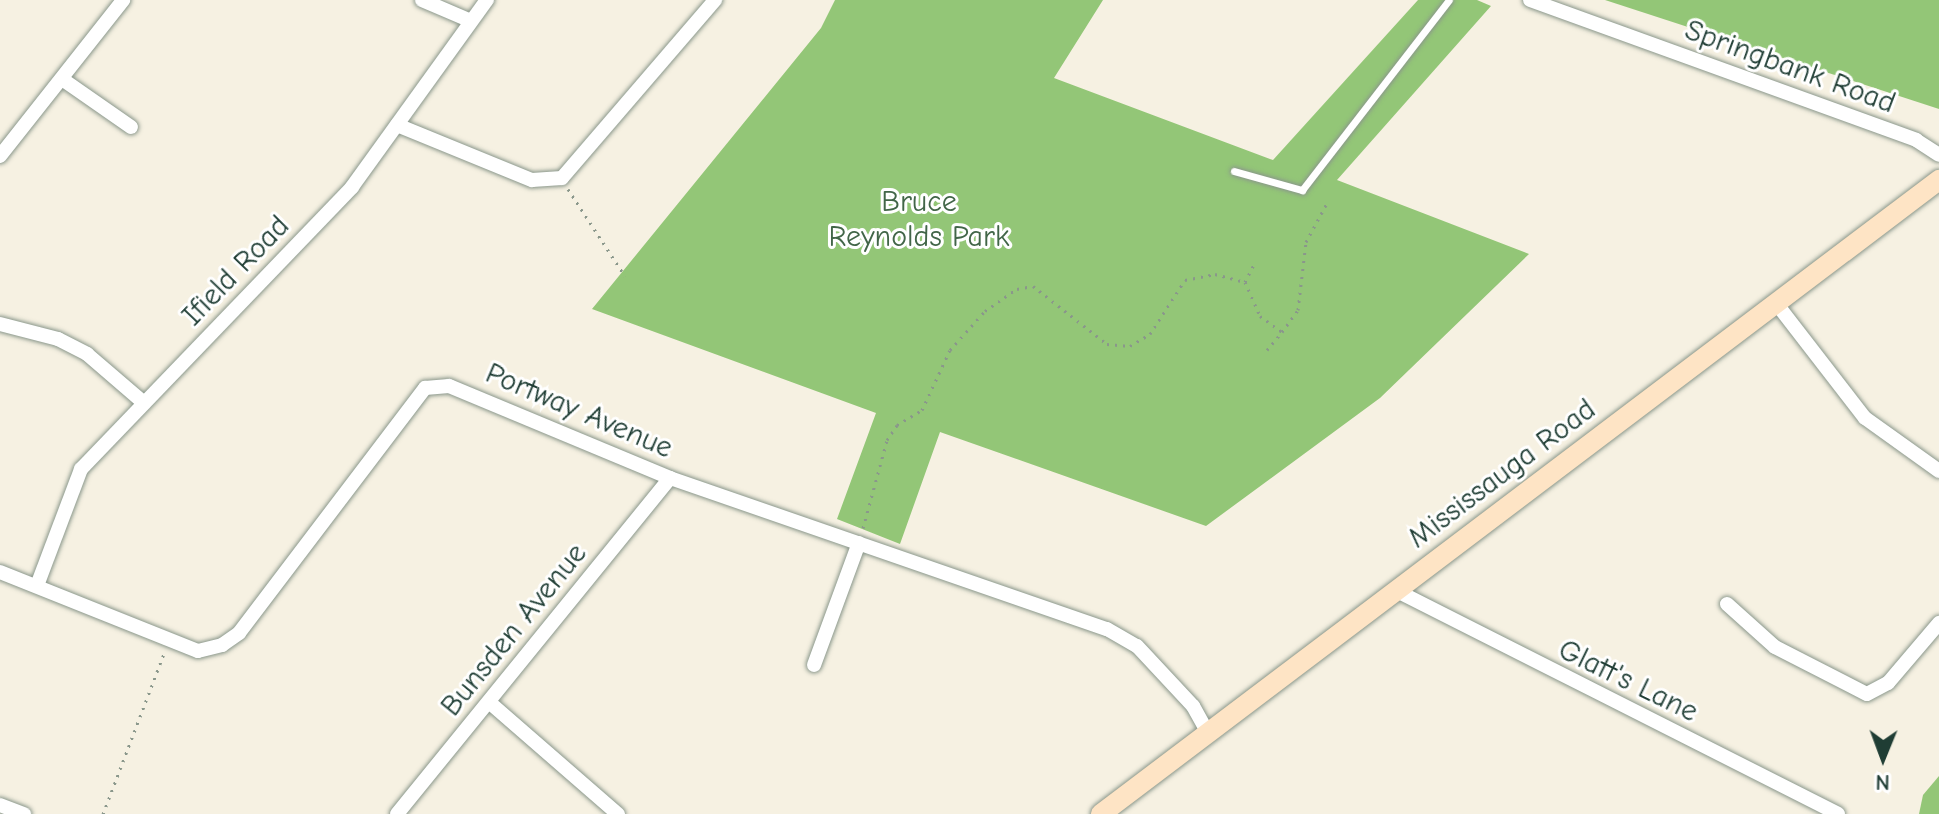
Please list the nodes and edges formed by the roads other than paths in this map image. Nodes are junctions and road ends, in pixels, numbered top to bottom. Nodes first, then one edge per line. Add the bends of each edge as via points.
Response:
1 (123, 0) edge
2 (422, 0) edge
3 (487, 0) edge
4 (715, 0) edge
5 (1449, 0) edge
6 (1530, 0) edge
7 (471, 21) junction
8 (62, 79) junction
9 (397, 125) junction
10 (131, 127) dead end
11 (1939, 155) edge
12 (0, 156) edge
13 (1234, 171) dead end
14 (1939, 180) edge
15 (1776, 303) junction
16 (0, 324) edge
17 (144, 403) junction
18 (1939, 471) edge
19 (670, 478) junction
20 (859, 543) junction
21 (0, 572) edge
22 (38, 583) junction
23 (1397, 591) junction
24 (1727, 604) dead end
25 (1939, 623) edge
26 (814, 665) dead end
27 (489, 702) junction
28 (1208, 733) junction
29 (0, 805) edge
30 (24, 814) edge
31 (397, 814) edge
32 (618, 814) edge
33 (1101, 814) edge
34 (1838, 814) edge

1 - 8 street
2 - 7 street
3 - 7 street, Ifield Road
4 - 9 street via 562,178 532,180
5 - 13 lane via 1302,190
6 - 11 street, Springbank Road via 1916,140
7 - 9 street, Ifield Road
8 - 10 street
8 - 12 street
9 - 17 street, Ifield Road via 352,187
14 - 15 main road, Mississauga Road
15 - 18 street via 1865,418
15 - 23 main road, Mississauga Road
16 - 17 street via 58,339 87,354
17 - 22 street, Ifield Road via 81,469
19 - 20 street, Portway Avenue
19 - 22 street, Portway Avenue via 484,396 449,386 425,388 239,633 198,651
19 - 27 street, Bunsden Avenue
20 - 26 street
20 - 28 street, Portway Avenue via 1107,629 1137,646 1193,706
21 - 22 street, Portway Avenue
23 - 28 main road, Mississauga Road
23 - 34 street, Glatt's Lane
24 - 25 street via 1775,647 1867,694 1888,683
27 - 31 street, Bunsden Avenue
27 - 32 street
28 - 33 main road, Mississauga Road
29 - 30 street

